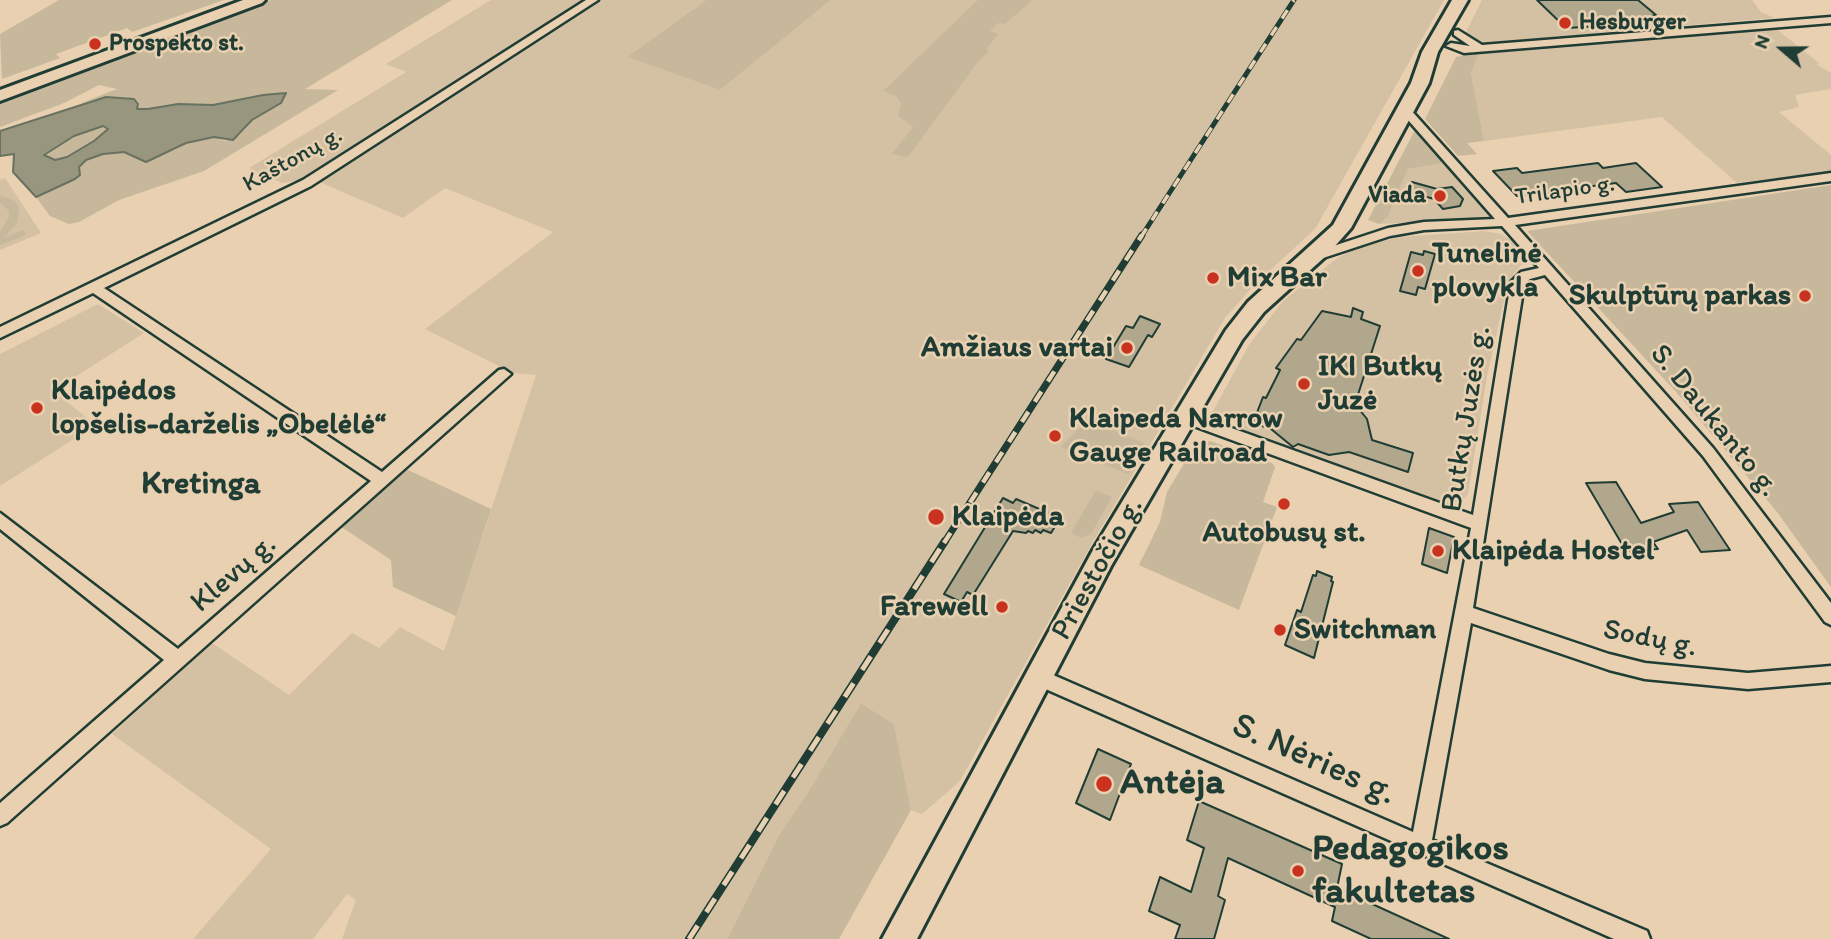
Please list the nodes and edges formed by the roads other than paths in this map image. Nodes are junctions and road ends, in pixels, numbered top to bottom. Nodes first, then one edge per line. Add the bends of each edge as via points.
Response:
1 (233, 0) edge
2 (257, 0) edge
3 (593, 0) edge
4 (1460, 0) edge
5 (1471, 0) edge
6 (1831, 20) edge
7 (1448, 40) junction
8 (0, 86) edge
9 (0, 96) edge
10 (1405, 110) junction
11 (1831, 177) edge
12 (1506, 222) junction
13 (1308, 259) junction
14 (1549, 270) junction
15 (94, 287) junction
16 (0, 333) edge
17 (504, 374) dead end
18 (1185, 417) junction
19 (382, 480) junction
20 (0, 520) edge
21 (1480, 524) junction
22 (1464, 613) junction
23 (1831, 617) edge
24 (178, 660) junction
25 (1831, 674) edge
26 (1038, 677) junction
27 (0, 816) edge
28 (1421, 846) junction
29 (1614, 934) edge
30 (899, 939) edge
31 (1639, 939) edge

1 - 8 main road
2 - 9 main road
3 - 15 street, Kaštonų g. via 307,183
4 - 7 main road, Priestočio g.
5 - 7 main road, Priestočio g.
6 - 7 street via 1464,50
7 - 10 main road, Priestočio g. via 1446,55 1420,83
10 - 12 street, S. Daukanto g.
10 - 13 main road, Priestočio g. via 1341,228
11 - 12 street, Trilapio g.
12 - 13 street, Trilapio g. via 1388,232
12 - 14 street, S. Daukanto g.
13 - 18 main road, Priestočio g. via 1247,318
14 - 21 street, Butkų Juzės g. via 1526,275 1518,282
14 - 23 street, S. Daukanto g. via 1708,452
15 - 16 street, Kaštonų g.
15 - 19 street
17 - 19 street, Klevų g.
18 - 21 street
18 - 26 main road, Priestočio g.
19 - 24 street, Klevų g.
20 - 24 street
21 - 22 street, Butkų Juzės g.
22 - 25 street, Sodų g. via 1645,671 1748,681
22 - 28 street, Butkų Juzės g.
24 - 27 street, Klevų g.
26 - 28 street, S. Nėries g.
26 - 30 main road, Priestočio g.
28 - 29 street, S. Nėries g.
29 - 31 street, S. Nėries g.

